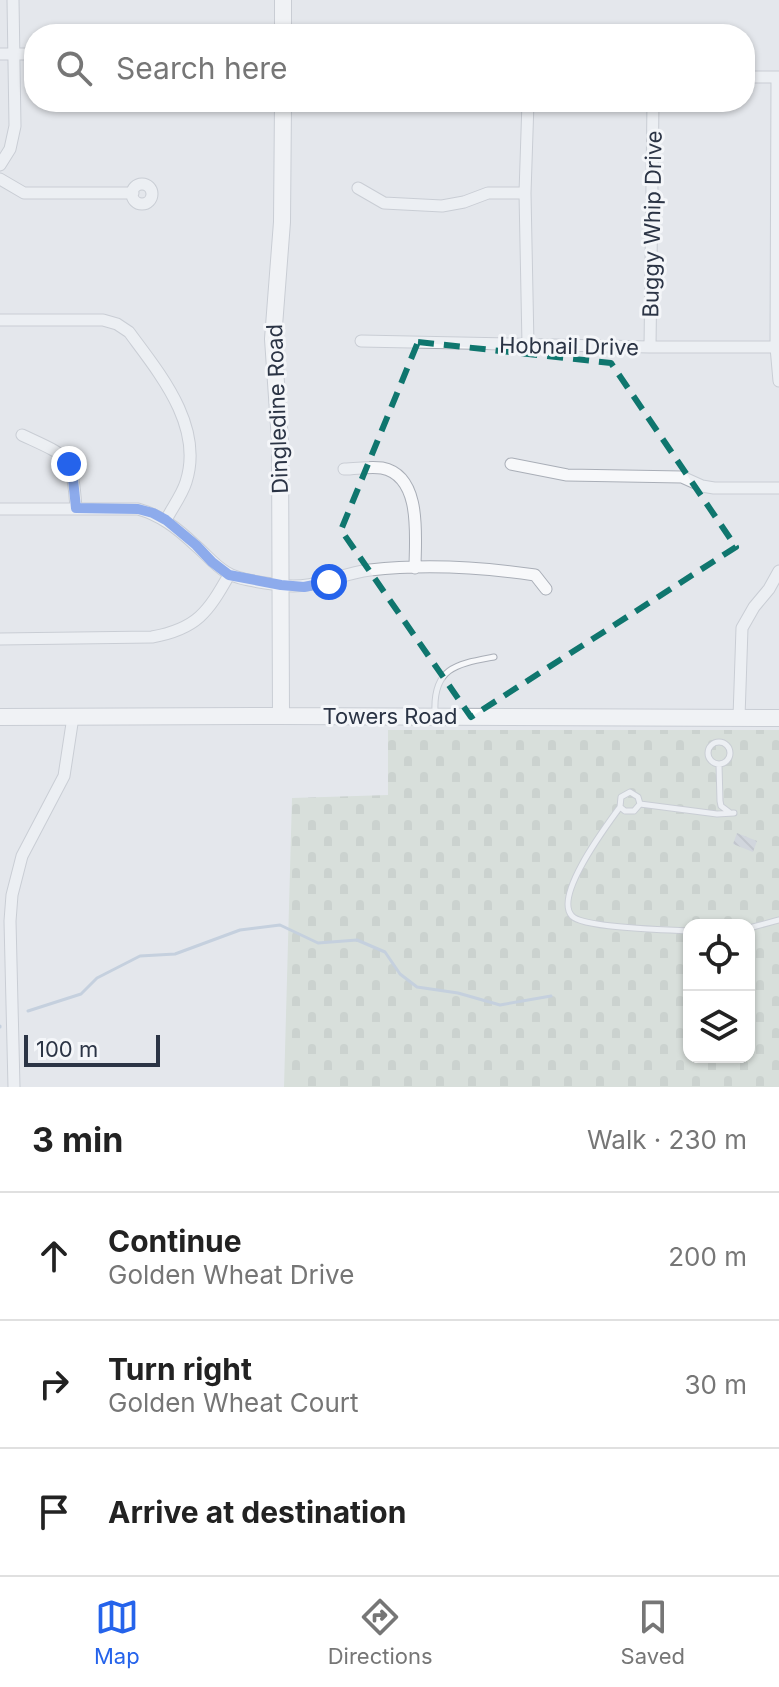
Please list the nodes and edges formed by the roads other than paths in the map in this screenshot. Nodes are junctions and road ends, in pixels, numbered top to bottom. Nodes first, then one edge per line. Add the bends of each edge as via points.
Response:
1 (13, 0) edge
2 (283, 0) edge
3 (283, 24) edge
4 (0, 54) edge
5 (13, 54) junction
6 (24, 54) edge
7 (755, 77) edge
8 (778, 77) edge
9 (283, 112) edge
10 (528, 112) edge
11 (653, 112) edge
12 (0, 165) edge
13 (0, 179) edge
14 (358, 188) dead end
15 (133, 193) dead end
16 (525, 193) junction
17 (0, 320) edge
18 (361, 341) dead end
19 (528, 345) junction
20 (650, 347) junction
21 (776, 347) junction
22 (779, 381) edge
23 (22, 435) dead end
24 (511, 464) dead end
25 (344, 469) dead end
26 (779, 488) edge
27 (76, 508) junction
28 (0, 509) edge
29 (166, 520) junction
30 (415, 568) junction
31 (779, 571) edge
32 (229, 575) junction
33 (281, 585) junction
34 (546, 589) dead end
35 (0, 639) edge
36 (494, 657) dead end
37 (281, 716) junction
38 (0, 717) edge
39 (73, 717) junction
40 (435, 717) junction
41 (739, 717) junction
42 (779, 718) edge
43 (719, 765) junction
44 (640, 804) junction
45 (620, 807) junction
46 (779, 920) edge
47 (755, 926) edge
48 (683, 931) edge
49 (14, 1087) edge

1 - 5 street
2 - 3 main road
4 - 5 street
5 - 6 street
5 - 12 street via 15,126
7 - 8 street
8 - 21 street
9 - 33 main road, Dingledine Road via 273,339
10 - 16 street
11 - 20 street, Buggy Whip Drive
13 - 15 street via 24,193
14 - 16 street via 384,203 442,206 488,193
16 - 19 street
17 - 29 street via 103,320 129,332 180,407 187,430 185,484
18 - 19 street, Hobnail Drive
19 - 20 street, Hobnail Drive
20 - 21 street, Hobnail Drive
21 - 22 street
23 - 27 street via 60,453 69,464
24 - 26 street via 567,475 682,477 714,488
25 - 30 street via 381,468 405,485 414,505
27 - 28 street
27 - 29 street via 138,509
29 - 32 street
30 - 33 street via 369,571 304,587
30 - 34 street via 487,568 535,575
31 - 41 street via 742,628
32 - 33 street
32 - 35 street via 210,608 167,634
33 - 37 main road, Dingledine Road
36 - 40 lane via 446,672 437,685
37 - 39 main road, Towers Road
37 - 40 main road, Towers Road
38 - 39 main road, Towers Road
39 - 49 street via 64,776 27,844 12,895
40 - 41 main road, Towers Road
41 - 42 main road, Towers Road
43 - 43 lane via 730,755 719,742 707,753
43 - 44 lane via 721,806 734,813
44 - 45 lane via 631,812
44 - 45 lane via 636,794 626,792
45 - 48 lane via 570,888 569,911 580,921
46 - 47 lane

